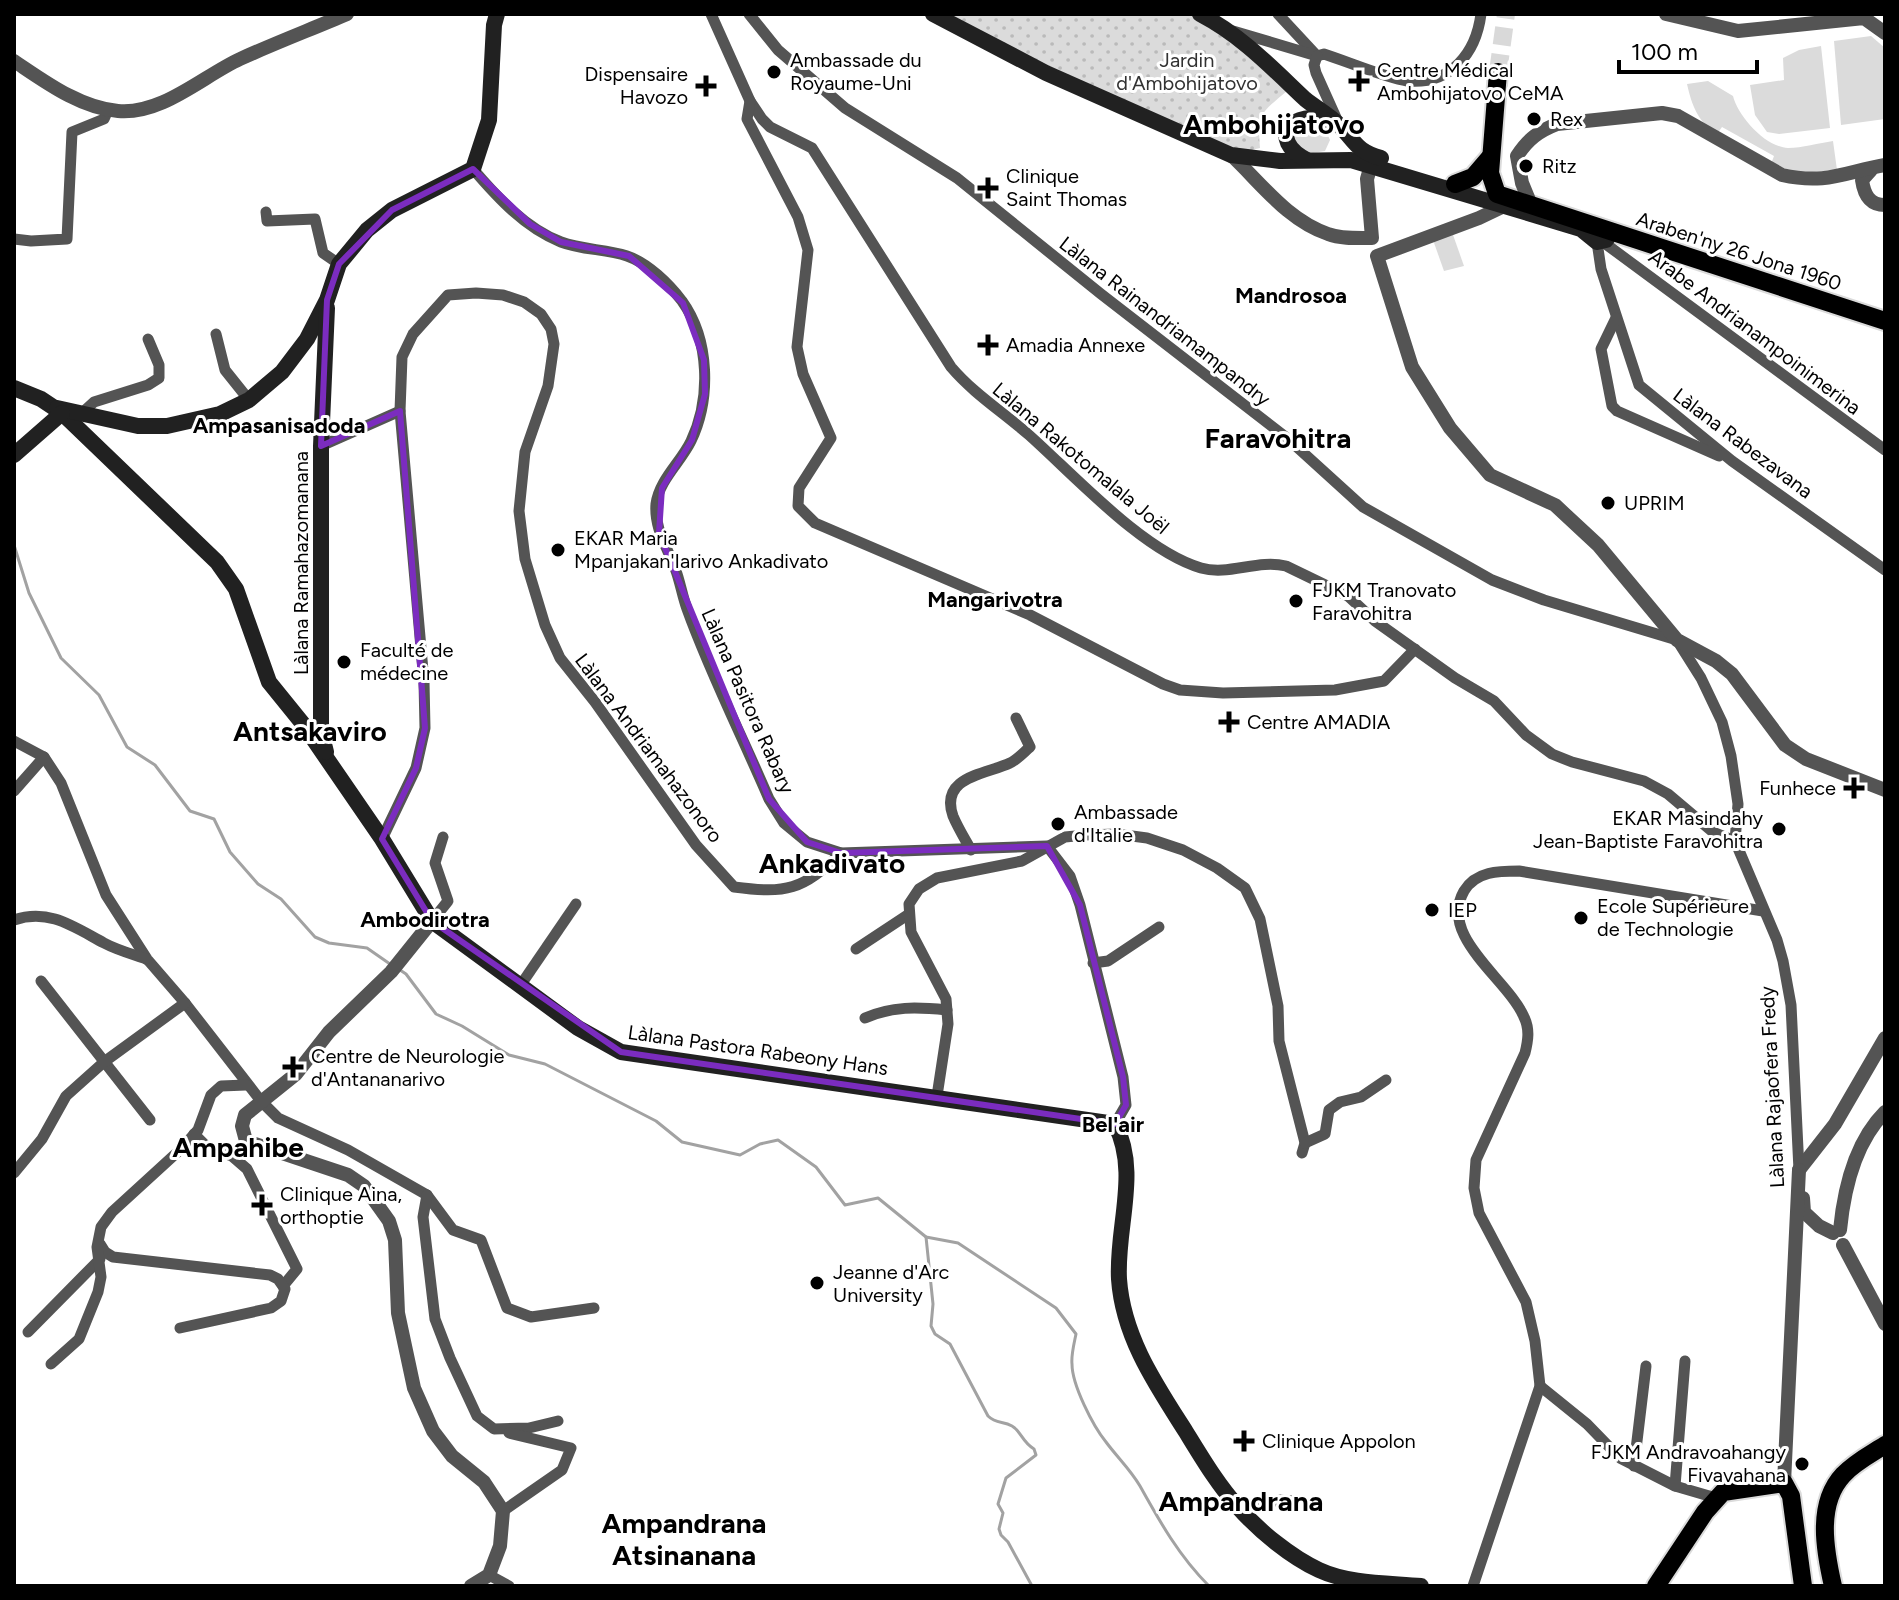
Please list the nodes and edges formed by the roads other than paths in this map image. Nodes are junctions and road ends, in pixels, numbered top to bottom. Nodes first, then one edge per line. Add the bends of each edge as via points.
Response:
1 (347, 14) edge
2 (497, 14) edge
3 (711, 14) edge
4 (749, 14) edge
5 (933, 14) edge
6 (1200, 14) edge
7 (1278, 14) edge
8 (1481, 14) edge
9 (1666, 14) edge
10 (1865, 16) edge
11 (1692, 17) edge
12 (1833, 17) edge
13 (1812, 18) edge
14 (1229, 29) junction
15 (1885, 33) edge
16 (1317, 56) junction
17 (14, 61) edge
18 (1498, 72) tunnel mouth
19 (750, 101) junction
20 (108, 110) junction
21 (1339, 125) junction
22 (1493, 153) junction
23 (1231, 155) junction
24 (1368, 159) junction
25 (1307, 160) junction
26 (1878, 167) edge
27 (473, 169) junction
28 (1455, 184) junction
29 (1500, 201) junction
30 (1531, 205) junction
31 (1885, 205) edge
32 (266, 212) dead end
33 (1372, 238) junction
34 (1602, 238) junction
35 (14, 239) edge
36 (1377, 256) junction
37 (339, 264) junction
38 (327, 300) junction
39 (1885, 313) edge
40 (1862, 314) junction
41 (1616, 318) junction
42 (1885, 321) edge
43 (216, 334) dead end
44 (148, 339) dead end
45 (307, 339) junction
46 (325, 344) junction
47 (21, 391) edge
48 (249, 400) junction
49 (400, 411) junction
50 (68, 414) junction
51 (27, 440) junction
52 (321, 446) junction
53 (1885, 450) edge
54 (14, 455) edge
55 (1732, 461) junction
56 (1885, 570) edge
57 (1677, 640) junction
58 (1415, 649) junction
59 (321, 714) junction
60 (1016, 718) dead end
61 (298, 725) junction
62 (14, 741) edge
63 (44, 757) junction
64 (337, 775) junction
65 (1885, 790) edge
66 (14, 791) edge
67 (443, 837) dead end
68 (382, 839) junction
69 (1735, 841) junction
70 (1047, 846) junction
71 (971, 850) junction
72 (841, 853) junction
73 (576, 904) dead end
74 (1763, 911) junction
75 (909, 914) junction
76 (14, 920) edge
77 (432, 921) junction
78 (1159, 927) dead end
79 (856, 949) dead end
80 (147, 959) junction
81 (1093, 963) junction
82 (41, 981) dead end
83 (520, 986) junction
84 (185, 1003) junction
85 (947, 1010) junction
86 (865, 1018) dead end
87 (1885, 1038) edge
88 (104, 1062) junction
89 (1386, 1080) dead end
90 (246, 1085) junction
91 (937, 1096) junction
92 (261, 1101) junction
93 (1885, 1112) edge
94 (150, 1120) dead end
95 (1115, 1124) junction
96 (194, 1134) junction
97 (1799, 1170) junction
98 (14, 1173) edge
99 (427, 1195) junction
100 (1798, 1217) junction
101 (1837, 1236) junction
102 (100, 1244) junction
103 (100, 1259) junction
104 (283, 1286) junction
105 (594, 1308) dead end
106 (1885, 1324) edge
107 (180, 1328) dead end
108 (28, 1332) dead end
109 (1685, 1361) dead end
110 (51, 1364) dead end
111 (1646, 1366) dead end
112 (1540, 1386) junction
113 (558, 1421) dead end
114 (494, 1429) junction
115 (1885, 1445) edge
116 (1634, 1466) junction
117 (1784, 1483) junction
118 (1675, 1486) junction
119 (1716, 1498) junction
120 (1296, 1501) dead end
121 (1239, 1508) junction
122 (503, 1511) junction
123 (489, 1575) junction
124 (471, 1586) edge
125 (509, 1586) edge
126 (1421, 1586) edge
127 (1473, 1586) edge
128 (1656, 1586) edge
129 (1803, 1586) edge
130 (1833, 1586) edge

1 - 20 street via 238,60 168,99 122,112
2 - 27 main road via 489,120
3 - 19 street, Làlana Rakotomalala Joël
4 - 57 street, Làlana Rainandriamampandry via 778,50 845,108 957,178 1287,438 1363,507 1492,580
5 - 23 main road via 1046,73
6 - 14 main road
7 - 16 street
8 - 16 street via 1467,57 1432,78 1407,81
9 - 11 street
10 - 12 street
10 - 15 street
11 - 13 street via 1738,31
12 - 13 street
14 - 16 street
14 - 21 main road
16 - 21 street via 1316,73
17 - 20 street via 49,84
18 - 22 main road
19 - 58 street, Làlana Rakotomalala Joël via 770,127 812,148 951,367 1156,548 1214,571 1286,566 1348,596
19 - 58 street via 747,119 798,217 808,250 797,347 831,438 799,488 798,506 815,523 1030,615 1180,690 1335,690 1384,681
20 - 35 street via 104,119 72,132 67,239
21 - 24 main road
21 - 25 main road via 1313,116 1288,127 1290,147
22 - 28 main road via 1473,177
22 - 29 main road via 1491,182
23 - 25 main road
23 - 33 street via 1292,215 1328,235
24 - 25 main road
24 - 28 main road
24 - 29 main road
24 - 33 street
26 - 30 street via 1820,180 1782,175 1693,123 1662,113 1557,124 1526,142 1517,156
26 - 31 street via 1862,180 1863,190 1870,200
27 - 37 main road via 392,210
27 - 72 street, Làlana Pasitora Rabary via 506,205 561,242 629,256 664,279 693,320 704,360 705,394 692,440 656,505 659,533 769,799 784,823 807,842
28 - 29 main road
29 - 30 main road, Araben'ny 26 Jona 1960
29 - 34 main road
29 - 36 street via 1479,218
30 - 34 main road, Araben'ny 26 Jona 1960 via 1579,221
32 - 37 street via 267,221 315,219 323,253
33 - 36 street
34 - 40 main road, Araben'ny 26 Jona 1960
34 - 41 street, Làlana Rabezavana via 1601,269
34 - 53 street, Arabe Andrianampoinimerina
36 - 57 street via 1412,367 1450,428 1490,475 1555,505 1598,545
37 - 38 main road
38 - 45 main road
38 - 46 main road, Làlana Ramahazomanana
39 - 40 street
40 - 42 main road, Araben'ny 26 Jona 1960
41 - 55 street, Làlana Rabezavana via 1639,385
41 - 55 street via 1601,349 1612,406
43 - 48 street via 225,370
44 - 50 street via 159,378
45 - 46 main road via 316,337
45 - 48 main road via 282,372
46 - 52 main road, Làlana Ramahazomanana
47 - 50 main road
47 - 51 main road via 39,407 38,422
48 - 50 main road via 220,414 167,426
49 - 52 street
49 - 68 street via 425,728 420,756
49 - 72 street, Làlana Andriamahazonoro via 402,357 413,334 448,295 503,295 541,314 554,344 548,386 525,452 519,511 525,559 560,658 696,845 734,887 791,888 816,877
50 - 51 main road
50 - 54 main road
50 - 61 main road via 217,562 236,589 276,702
51 - 54 main road
52 - 59 main road, Làlana Ramahazomanana
55 - 56 street, Làlana Rabezavana
57 - 65 street via 1732,674 1794,752
57 - 69 street via 1718,710 1727,738 1738,804
58 - 69 street, Làlana Rakotomalala Joël via 1494,701 1552,754 1644,781 1713,832
59 - 61 main road
59 - 64 main road, Làlana Ramahazomanana via 323,743
60 - 71 street via 1030,747 1010,763 976,773 956,787 953,815
61 - 64 main road
62 - 63 street
63 - 66 street
63 - 80 street via 61,783 106,895
64 - 68 main road
67 - 77 street via 435,863 448,901
68 - 77 main road
69 - 74 street, Làlana Rajaofera Fredy
70 - 71 street, Làlana Pasitora Rabary
70 - 75 street via 1022,861 937,878 919,889
70 - 81 street via 1070,876
70 - 89 street via 1086,835 1147,838 1183,850 1245,888 1260,919 1278,1006 1279,1041 1304,1148 1325,1134 1329,1110
71 - 72 street, Làlana Pasitora Rabary
73 - 83 street
74 - 97 street, Làlana Rajaofera Fredy via 1788,984
74 - 112 street via 1519,871 1485,874 1466,888 1457,913 1460,928 1524,1016 1528,1034 1525,1053 1476,1160 1474,1188 1479,1213 1526,1302
75 - 79 street
75 - 85 street via 911,932
76 - 80 street via 36,915 57,920
77 - 83 main road, Làlana Pastora Rabeony Hans
77 - 92 street via 296,1074
78 - 81 street via 1108,961
80 - 84 street
81 - 95 street via 1123,1077 1126,1105
82 - 88 street
83 - 91 main road, Làlana Pastora Rabeony Hans via 621,1052
84 - 88 street
84 - 90 street
85 - 86 street via 902,1007
85 - 91 street
87 - 97 street via 1835,1124
88 - 94 street
88 - 98 street via 66,1096 42,1139
90 - 92 street
90 - 96 street via 221,1086 211,1095
91 - 95 main road, Làlana Pastora Rabeony Hans
92 - 99 street via 278,1118
92 - 122 street via 245,1115 246,1141 348,1175 364,1186 389,1221 395,1240 398,1313 414,1388 433,1431 452,1456 484,1482
93 - 101 street via 1852,1169
95 - 121 main road via 1127,1155 1119,1279 1137,1351
96 - 102 street via 112,1212 101,1227
96 - 104 street via 247,1169 297,1269
97 - 100 street, Làlana Rajaofera Fredy
97 - 101 street via 1804,1212
99 - 105 street via 453,1230 481,1240 507,1308 531,1317
99 - 114 street via 423,1217 435,1319 477,1416
100 - 101 street
100 - 117 street, Làlana Rajaofera Fredy
101 - 106 street
102 - 103 street
102 - 104 street via 113,1257 270,1275
103 - 108 street
103 - 110 street via 98,1292 79,1339
104 - 107 street via 281,1301 271,1308
109 - 118 street
111 - 116 street
112 - 116 street
112 - 127 street
113 - 114 street
114 - 122 street via 571,1448 562,1470
115 - 130 main road via 1843,1475 1832,1493 1824,1524
116 - 118 street
117 - 119 main road via 1749,1486
117 - 129 main road via 1791,1496
118 - 119 street
119 - 128 main road
120 - 121 street
121 - 126 main road via 1316,1569
122 - 123 street via 500,1546
123 - 124 street
123 - 125 street

